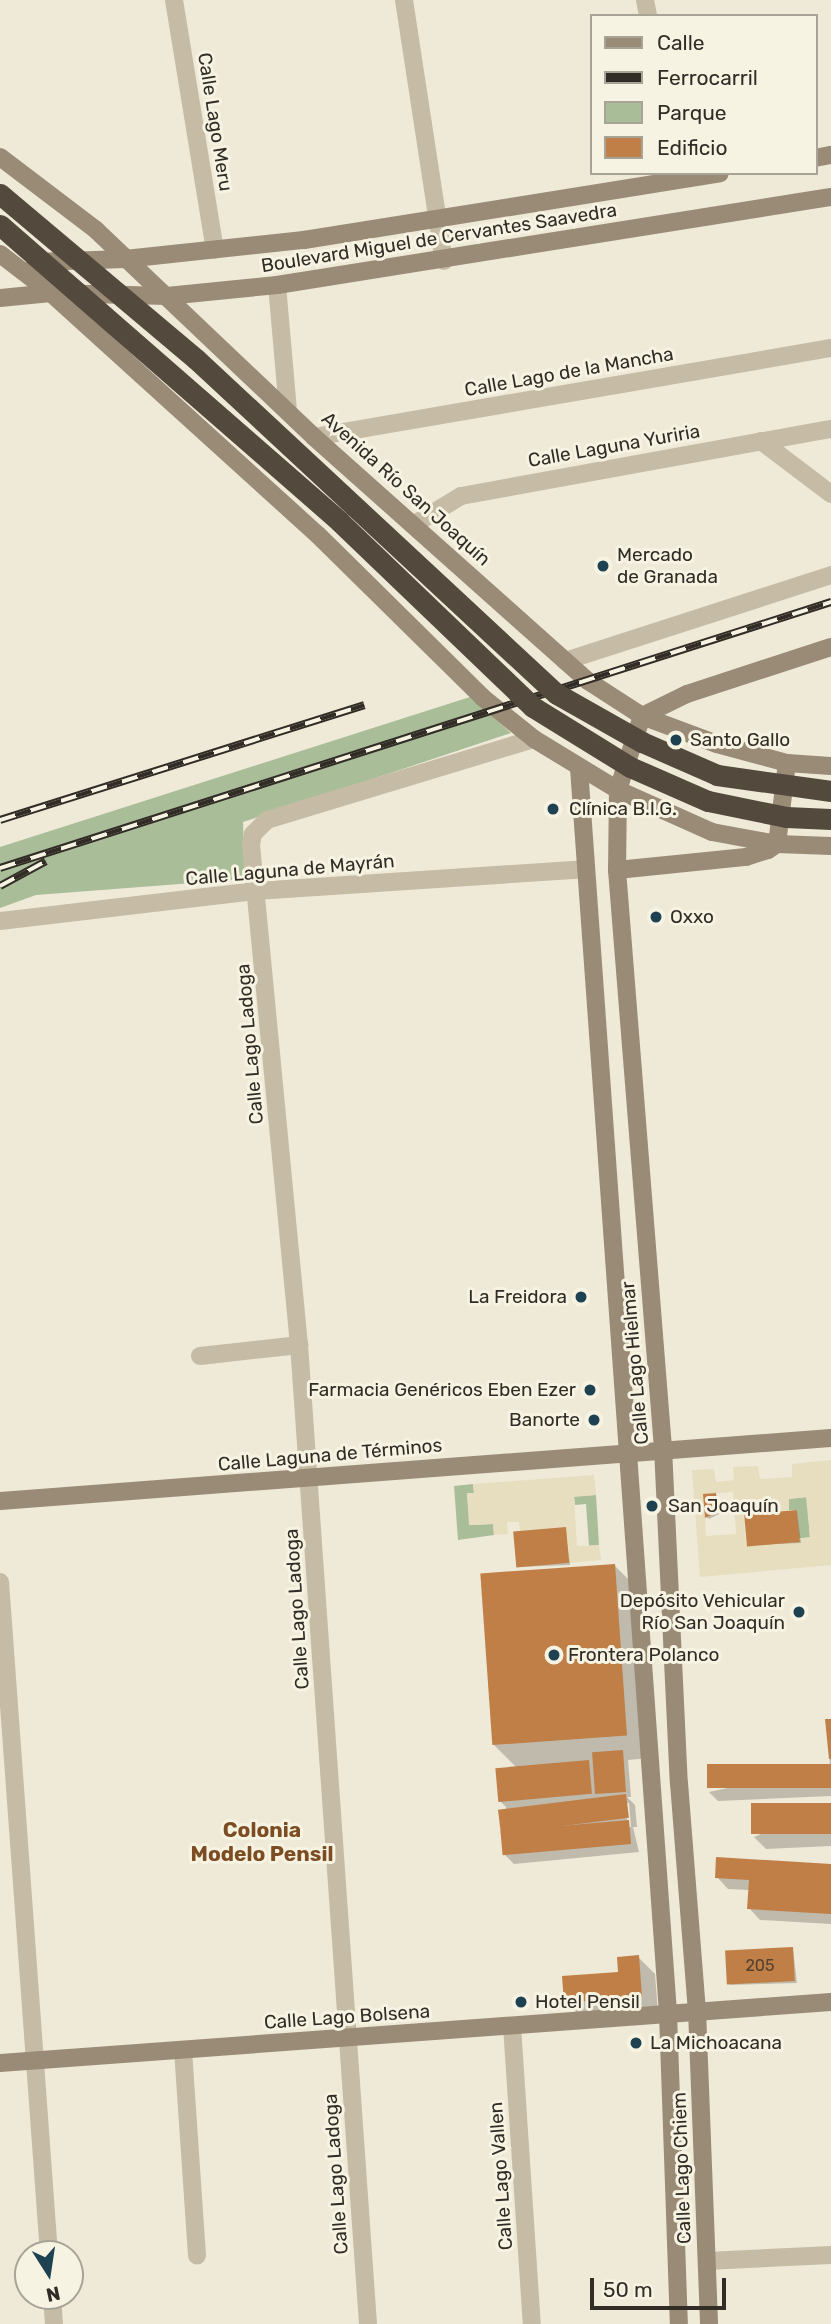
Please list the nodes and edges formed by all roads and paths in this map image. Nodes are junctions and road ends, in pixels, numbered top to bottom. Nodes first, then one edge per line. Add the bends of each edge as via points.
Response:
1 (174, 0) edge
2 (404, 0) edge
3 (0, 157) edge
4 (698, 175) edge
5 (675, 177) edge
6 (0, 194) edge
7 (831, 197) edge
8 (439, 219) junction
9 (0, 225) edge
10 (215, 250) junction
11 (125, 259) junction
12 (4, 260) edge
13 (444, 261) junction
14 (277, 285) junction
15 (51, 293) junction
16 (167, 296) junction
17 (0, 298) edge
18 (831, 348) edge
19 (288, 412) junction
20 (831, 429) edge
21 (314, 437) junction
22 (761, 441) junction
23 (372, 487) junction
24 (831, 494) edge
25 (413, 526) junction
26 (318, 536) junction
27 (831, 575) edge
28 (371, 587) junction
29 (831, 647) edge
30 (565, 661) junction
31 (642, 716) junction
32 (534, 739) junction
33 (787, 762) junction
34 (831, 766) edge
35 (579, 768) junction
36 (618, 790) junction
37 (831, 791) edge
38 (831, 819) edge
39 (777, 844) junction
40 (831, 846) edge
41 (584, 869) junction
42 (617, 870) junction
43 (256, 891) junction
44 (0, 921) edge
45 (299, 1345) junction
46 (201, 1356) dead end
47 (831, 1438) edge
48 (663, 1448) junction
49 (629, 1450) junction
50 (309, 1478) junction
51 (0, 1501) edge
52 (0, 1582) edge
53 (831, 2002) edge
54 (697, 2010) junction
55 (668, 2013) junction
56 (512, 2026) junction
57 (347, 2037) junction
58 (183, 2050) junction
59 (37, 2061) junction
60 (0, 2063) edge
61 (48, 2240) edge
62 (831, 2255) edge
63 (197, 2256) dead end
64 (707, 2261) junction
65 (368, 2324) edge
66 (532, 2324) edge
67 (679, 2324) edge
68 (709, 2324) edge

1 - 10 street, Calle Lago Meru
2 - 8 street
3 - 11 street, Avenida Río San Joaquín via 87,222
4 - 5 street, Boulevard Miguel de Cervantes Saavedra
5 - 8 street, Boulevard Miguel de Cervantes Saavedra
6 - 37 highway, bridge via 196,359 557,694 642,742 717,775
7 - 13 street, Boulevard Miguel de Cervantes Saavedra
8 - 10 street, Boulevard Miguel de Cervantes Saavedra
8 - 13 street
9 - 38 highway, bridge via 300,486 533,707 630,767 708,801 786,817
10 - 11 street, Boulevard Miguel de Cervantes Saavedra
11 - 12 street, Boulevard Miguel de Cervantes Saavedra
11 - 16 street, Avenida Río San Joaquín
12 - 15 street
13 - 14 street, Boulevard Miguel de Cervantes Saavedra
14 - 16 street, Boulevard Miguel de Cervantes Saavedra
14 - 19 street
15 - 16 street, Boulevard Miguel de Cervantes Saavedra
15 - 17 street, Boulevard Miguel de Cervantes Saavedra
15 - 26 street
16 - 19 street, Avenida Río San Joaquín
18 - 21 street, Calle Lago de la Mancha
19 - 21 street, Avenida Río San Joaquín
20 - 22 street, Calle Laguna Yuriria
21 - 23 street, Avenida Río San Joaquín
22 - 24 street
22 - 25 street, Calle Laguna Yuriria via 461,496
23 - 25 street, Avenida Río San Joaquín
23 - 26 street via 340,530
25 - 28 street via 374,568
25 - 30 street, Avenida Río San Joaquín
26 - 28 street
27 - 30 street
28 - 32 street via 482,697
29 - 31 street via 687,694
30 - 31 street, Avenida Río San Joaquín
31 - 33 street, Avenida Río San Joaquín via 718,744
31 - 36 street, Calle Lago Hielmar
32 - 35 street
32 - 43 street, Calle Lago Ladoga via 267,820 253,834 251,845
33 - 34 street, Avenida Río San Joaquín
33 - 39 street
35 - 36 street
35 - 41 street, Calle Lago Hielmar
36 - 39 street via 712,832
36 - 42 street, Calle Lago Hielmar
39 - 40 street
39 - 42 street via 746,857
41 - 43 street, Calle Laguna de Mayrán
41 - 49 street, Calle Lago Hielmar
42 - 48 street, Calle Lago Hielmar
43 - 44 street, Calle Laguna de Mayrán
43 - 45 street, Calle Lago Ladoga
45 - 46 street
45 - 50 street, Calle Lago Ladoga
47 - 48 street, Calle Laguna de Términos
48 - 49 street, Calle Laguna de Términos
48 - 54 street, Calle Lago Hielmar
49 - 50 street, Calle Laguna de Términos
49 - 55 street, Calle Lago Hielmar
50 - 51 street, Calle Laguna de Términos
50 - 57 street, Calle Lago Ladoga
52 - 59 street
53 - 54 street, Calle Lago Bolsena
54 - 55 street, Calle Lago Bolsena
54 - 64 street, Calle Lago Chiem
55 - 56 street, Calle Lago Bolsena
55 - 67 street, Calle Lago Chiem
56 - 57 street, Calle Lago Bolsena
56 - 66 street, Calle Lago Vallen
57 - 58 street, Calle Lago Bolsena
57 - 65 street, Calle Lago Ladoga
58 - 59 street, Calle Lago Bolsena
58 - 63 street
59 - 60 street, Calle Lago Bolsena
59 - 61 street
62 - 64 street
64 - 68 street, Calle Lago Chiem

